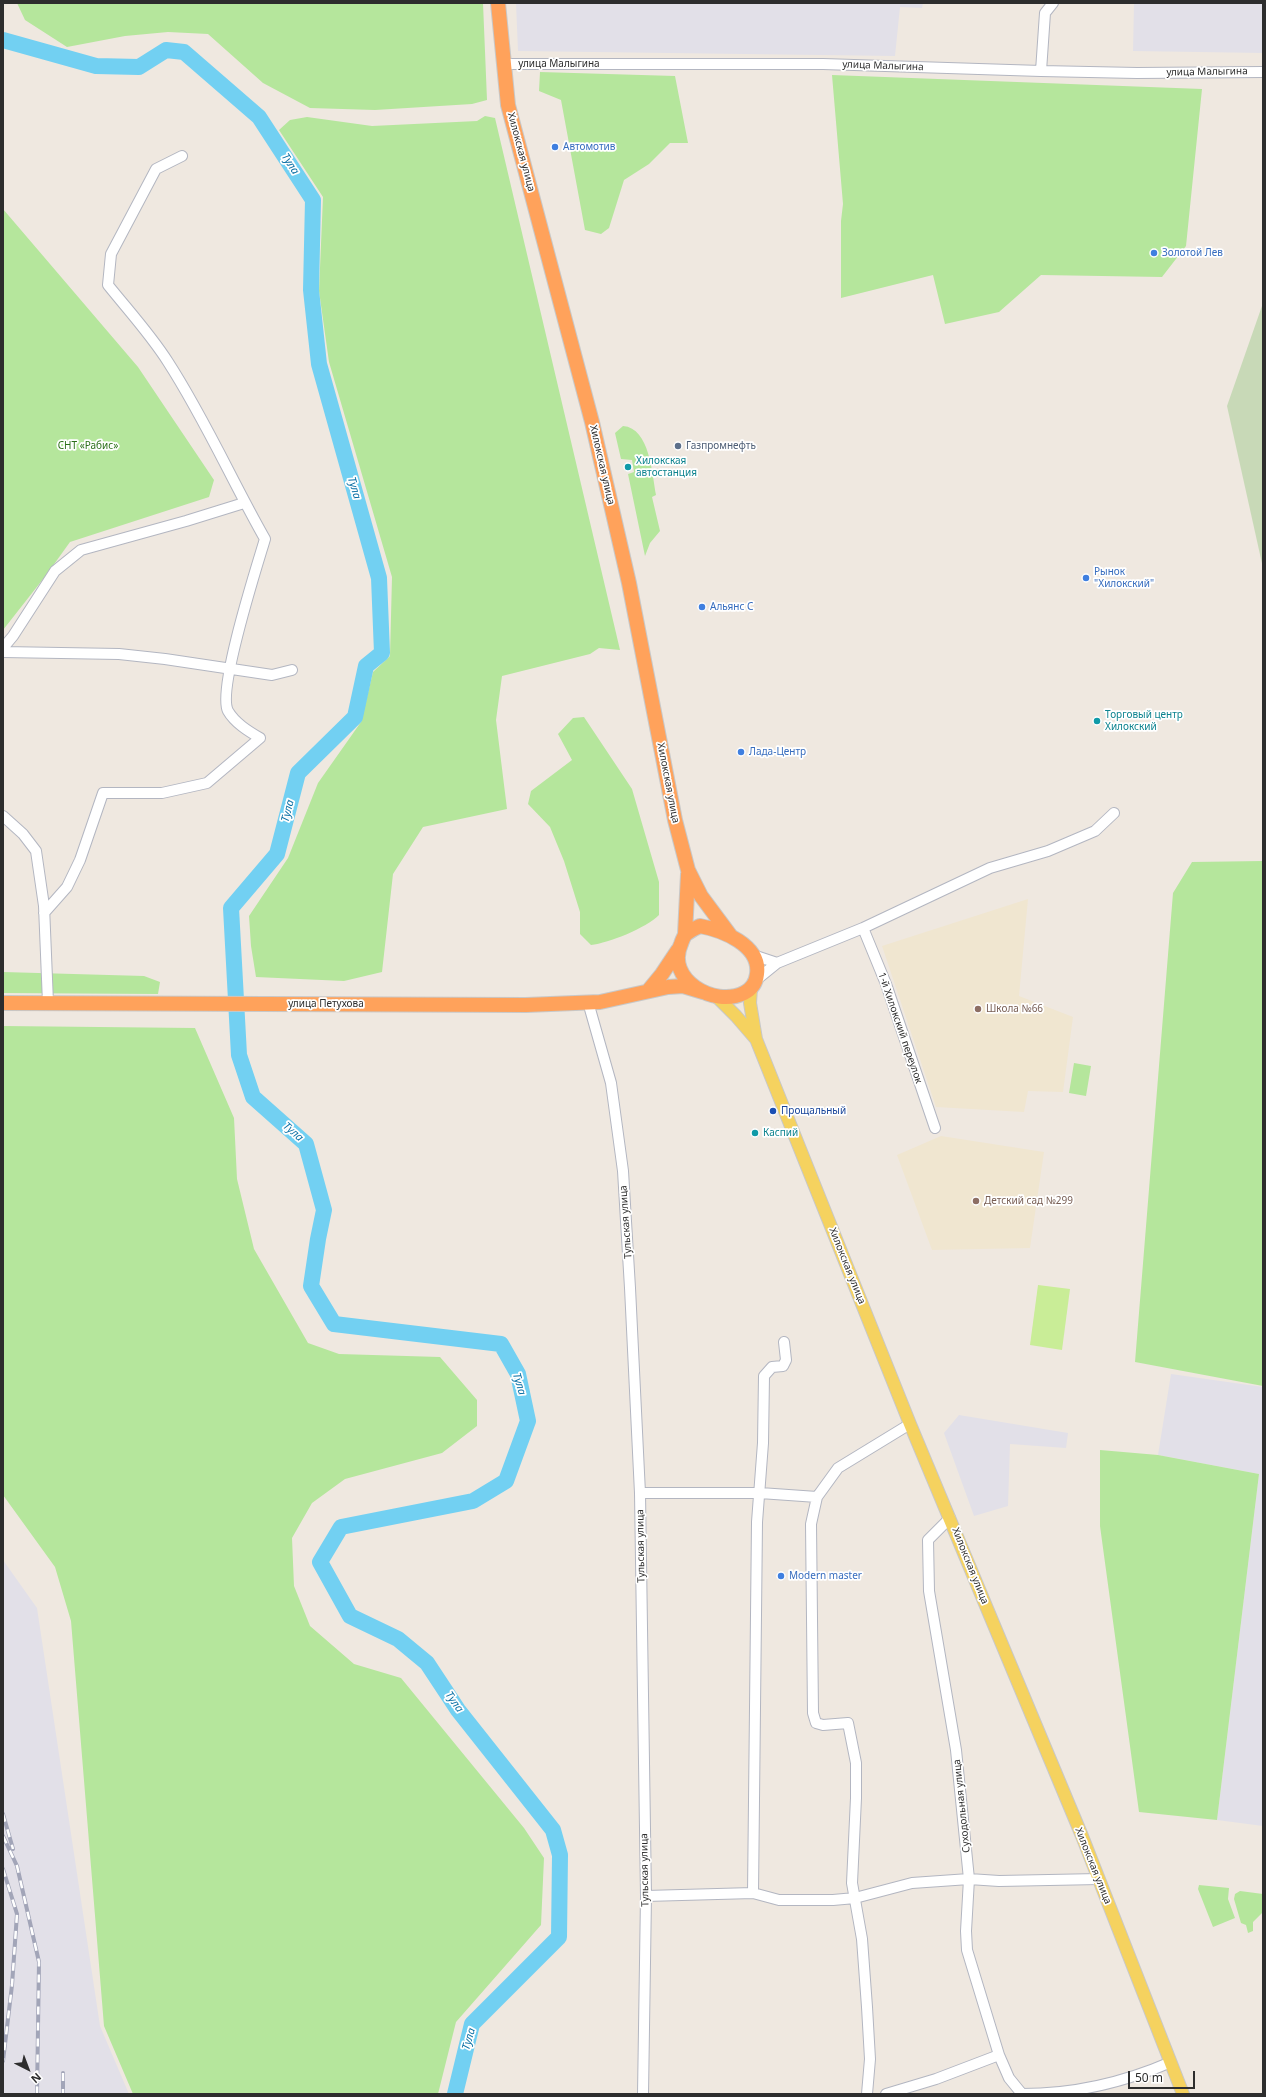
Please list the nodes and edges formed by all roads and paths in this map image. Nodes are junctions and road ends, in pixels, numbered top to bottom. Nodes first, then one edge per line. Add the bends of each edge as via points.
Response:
1 (498, 3) edge
2 (1053, 3) edge
3 (503, 64) junction
4 (1040, 71) junction
5 (1263, 72) edge
6 (182, 156) dead end
7 (244, 503) junction
8 (3, 648) edge
9 (3, 652) edge
10 (231, 670) junction
11 (292, 670) dead end
12 (1114, 813) dead end
13 (3, 816) edge
14 (688, 870) junction
15 (44, 913) junction
16 (863, 928) junction
17 (685, 934) junction
18 (730, 935) junction
19 (678, 950) junction
20 (753, 955) junction
21 (777, 963) junction
22 (754, 984) junction
23 (648, 991) junction
24 (709, 994) junction
25 (588, 1002) junction
26 (3, 1003) edge
27 (48, 1003) junction
28 (756, 1039) junction
29 (935, 1128) dead end
30 (784, 1342) dead end
31 (910, 1424) junction
32 (640, 1493) junction
33 (760, 1493) junction
34 (817, 1497) junction
35 (950, 1518) junction
36 (969, 1879) junction
37 (1099, 1879) junction
38 (753, 1894) junction
39 (646, 1896) junction
40 (855, 1898) junction
41 (999, 2055) junction
42 (1171, 2062) junction
43 (1179, 2090) edge
44 (643, 2094) edge
45 (868, 2094) edge
46 (886, 2094) edge
47 (1022, 2094) edge

1 - 3 highway, Хилокская улица
2 - 4 street via 1045,13
3 - 4 street, улица Малыгина via 823,64
3 - 14 highway, Хилокская улица via 508,105 594,429 628,583 675,820
4 - 5 street, улица Малыгина
6 - 7 street via 156,169 111,254 108,285 168,361 232,476
7 - 8 street via 81,550 55,571
7 - 10 street via 265,539 246,602
9 - 10 street via 118,654
10 - 11 street via 272,675
10 - 15 street via 226,696 227,710 241,726 260,738 207,783 162,793 103,793 80,860 67,887
12 - 16 street via 1095,831 1048,851 990,868
13 - 15 street via 23,834 36,851
14 - 17 highway
14 - 18 highway via 701,896
15 - 27 street
16 - 21 street
16 - 29 street, 1-й Хилокский переулок via 886,984
17 - 18 highway via 700,926
17 - 19 highway
18 - 20 highway
19 - 23 highway
19 - 24 highway via 682,974 691,984
20 - 21 street
20 - 22 highway via 757,963
21 - 22 street
22 - 24 highway via 743,993 728,998
22 - 28 main road via 750,1003
23 - 24 highway, улица Петухова via 683,986
23 - 25 highway, улица Петухова via 600,1002
24 - 28 main road via 736,1016
25 - 27 highway, улица Петухова via 526,1006
25 - 32 street, Тульская улица via 612,1083 623,1171
26 - 27 highway, улица Петухова
28 - 31 main road, Хилокская улица
30 - 33 street via 786,1360 783,1366 772,1367 764,1376
31 - 34 street via 838,1468
31 - 35 main road, Хилокская улица
32 - 33 street
32 - 39 street, Тульская улица
33 - 34 street
33 - 38 street via 757,1522
34 - 40 street via 811,1524 814,1712 816,1723 822,1725 848,1723 856,1763 852,1882
35 - 36 street, Суходольная улица via 928,1540 927,1561 929,1591 956,1750
35 - 37 main road, Хилокская улица
36 - 37 street
36 - 40 street via 912,1883
36 - 41 street, Суходольная улица via 967,1950
37 - 42 main road, Хилокская улица
38 - 39 street
38 - 40 street via 779,1900
39 - 44 street, Тульская улица
40 - 45 street via 862,1939 867,2007 870,2059
41 - 46 street via 936,2079
41 - 47 street, Суходольная улица via 1008,2078
42 - 43 main road, Хилокская улица
42 - 47 street via 1147,2073 1080,2089 1046,2094

